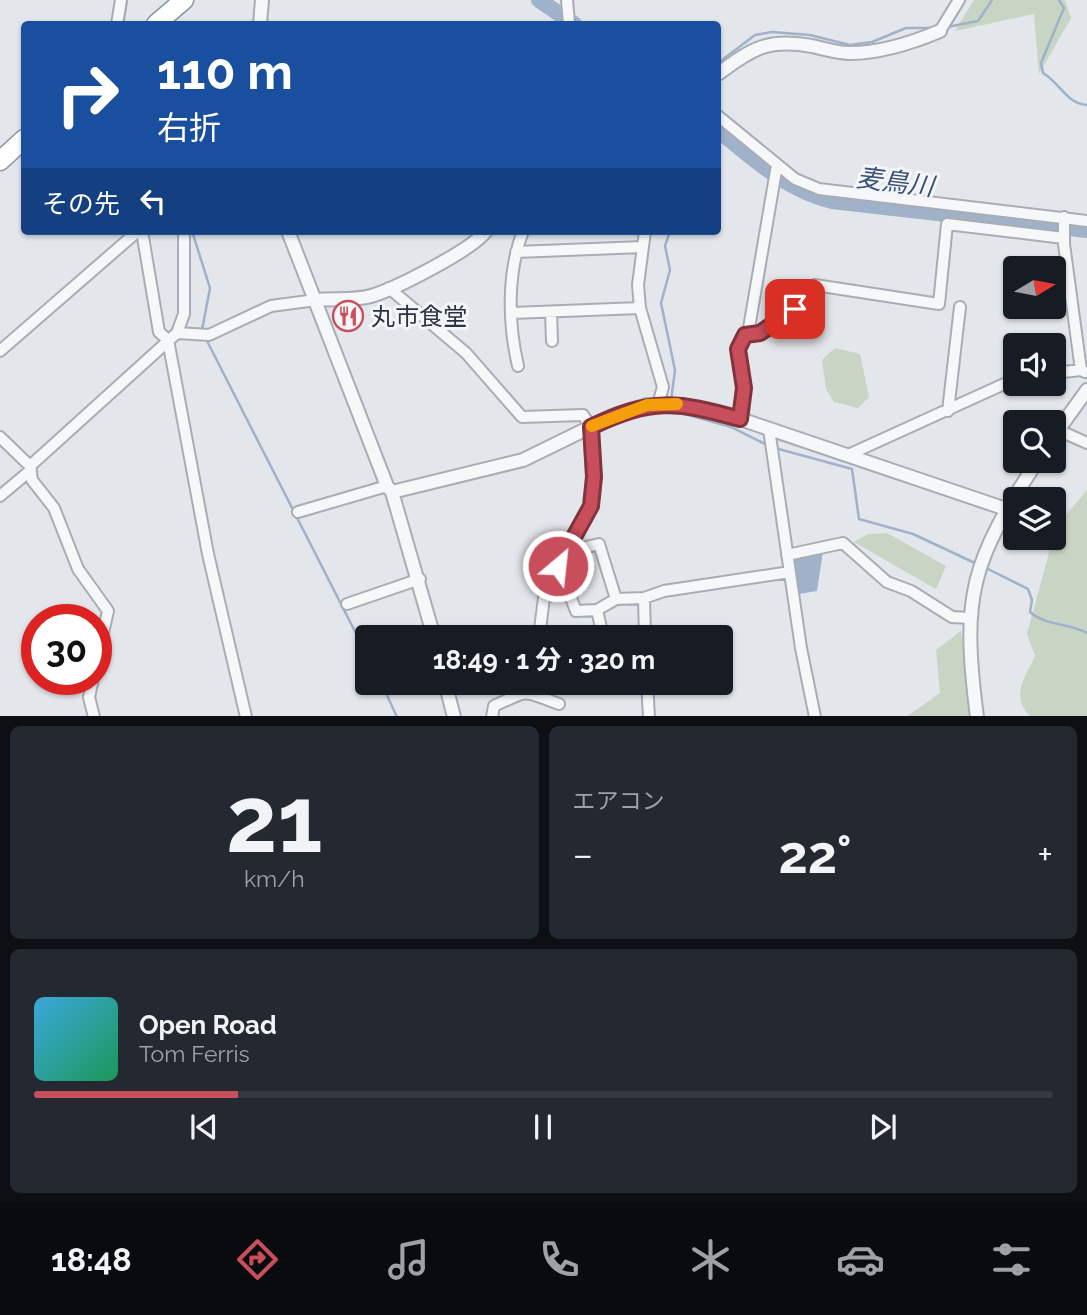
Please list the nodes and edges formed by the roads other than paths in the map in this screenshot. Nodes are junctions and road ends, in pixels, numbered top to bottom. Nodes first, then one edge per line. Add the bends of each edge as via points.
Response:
1 (121, 0) edge
2 (184, 0) edge
3 (262, 0) edge
4 (567, 0) edge
5 (959, 0) edge
6 (118, 21) edge
7 (160, 21) edge
8 (260, 21) edge
9 (569, 21) edge
10 (940, 31) joint
11 (721, 72) edge
12 (721, 118) edge
13 (21, 142) edge
14 (0, 161) edge
15 (777, 165) junction
16 (1064, 217) junction
17 (1087, 221) edge
18 (135, 235) edge
19 (141, 235) edge
20 (184, 235) edge
21 (290, 235) edge
22 (483, 235) edge
23 (522, 235) edge
24 (644, 235) edge
25 (1064, 238) junction
26 (643, 247) junction
27 (516, 252) junction
28 (389, 288) junction
29 (316, 300) junction
30 (960, 307) dead end
31 (640, 308) junction
32 (551, 312) junction
33 (512, 313) junction
34 (745, 335) junction
35 (172, 337) junction
36 (552, 341) dead end
37 (0, 351) edge
38 (518, 366) dead end
39 (1084, 372) edge
40 (1066, 373) edge
41 (1003, 385) edge
42 (1087, 390) edge
43 (658, 404) junction
44 (948, 411) junction
45 (740, 419) junction
46 (1066, 419) edge
47 (591, 427) junction
48 (769, 429) junction
49 (1066, 436) edge
50 (0, 437) edge
51 (1087, 443) edge
52 (848, 455) junction
53 (30, 468) junction
54 (390, 489) junction
55 (0, 496) edge
56 (1003, 508) edge
57 (298, 512) dead end
58 (1003, 515) edge
59 (565, 549) junction
60 (787, 555) junction
61 (556, 570) junction
62 (790, 572) junction
63 (419, 579) junction
64 (644, 598) junction
65 (616, 599) junction
66 (103, 604) edge
67 (347, 604) dead end
68 (597, 610) junction
69 (970, 618) junction
70 (431, 625) edge
71 (540, 625) edge
72 (600, 625) edge
73 (645, 625) edge
74 (448, 695) edge
75 (648, 695) edge
76 (514, 696) joint
77 (559, 704) dead end
78 (93, 711) edge
79 (84, 716) edge
80 (246, 716) edge
81 (454, 716) edge
82 (492, 716) edge
83 (649, 716) edge
84 (815, 716) edge
85 (978, 716) edge

1 - 6 street
2 - 7 highway
3 - 8 street
4 - 9 street
5 - 10 street
10 - 11 street via 859,53 795,43 769,44 748,52
12 - 15 street
13 - 14 highway
15 - 16 street via 808,185 837,193
15 - 34 street
16 - 17 street
16 - 25 street
18 - 37 street
19 - 35 street via 159,332
20 - 35 street via 184,314
21 - 29 street
22 - 28 street
23 - 27 street
24 - 26 street
25 - 34 street via 947,224 939,304 815,285 812,297 760,333
25 - 39 street
26 - 27 street
26 - 31 street
27 - 33 street
28 - 29 street via 354,299
28 - 47 street via 466,353 522,417 583,415
29 - 35 street via 271,306 222,331
29 - 54 street
30 - 44 street
31 - 32 street
31 - 43 street via 663,387
32 - 33 street
32 - 36 street
33 - 38 street
34 - 45 street via 738,349 744,388
35 - 53 street
35 - 80 street via 208,554
39 - 40 street
41 - 44 street
42 - 46 street
43 - 45 street via 702,408
43 - 47 street
44 - 52 street
45 - 48 street
47 - 54 street via 515,462
47 - 59 street via 594,494 587,517
48 - 52 street
48 - 60 street
49 - 51 street
50 - 53 street
52 - 56 street
53 - 55 street
53 - 66 street via 32,480 59,520 78,569
54 - 57 street
54 - 63 street
58 - 69 street via 981,560
59 - 61 street
59 - 65 street via 599,544
60 - 62 street
60 - 69 street via 843,543 887,582 951,617
61 - 68 street via 576,611
61 - 71 street via 544,590
62 - 64 street
62 - 84 street
63 - 67 street
63 - 70 street
64 - 65 street
64 - 73 street
65 - 68 street
68 - 72 street
69 - 85 street
74 - 81 street
75 - 83 street
76 - 77 street via 525,692 542,695
76 - 82 street via 494,706
78 - 79 street

